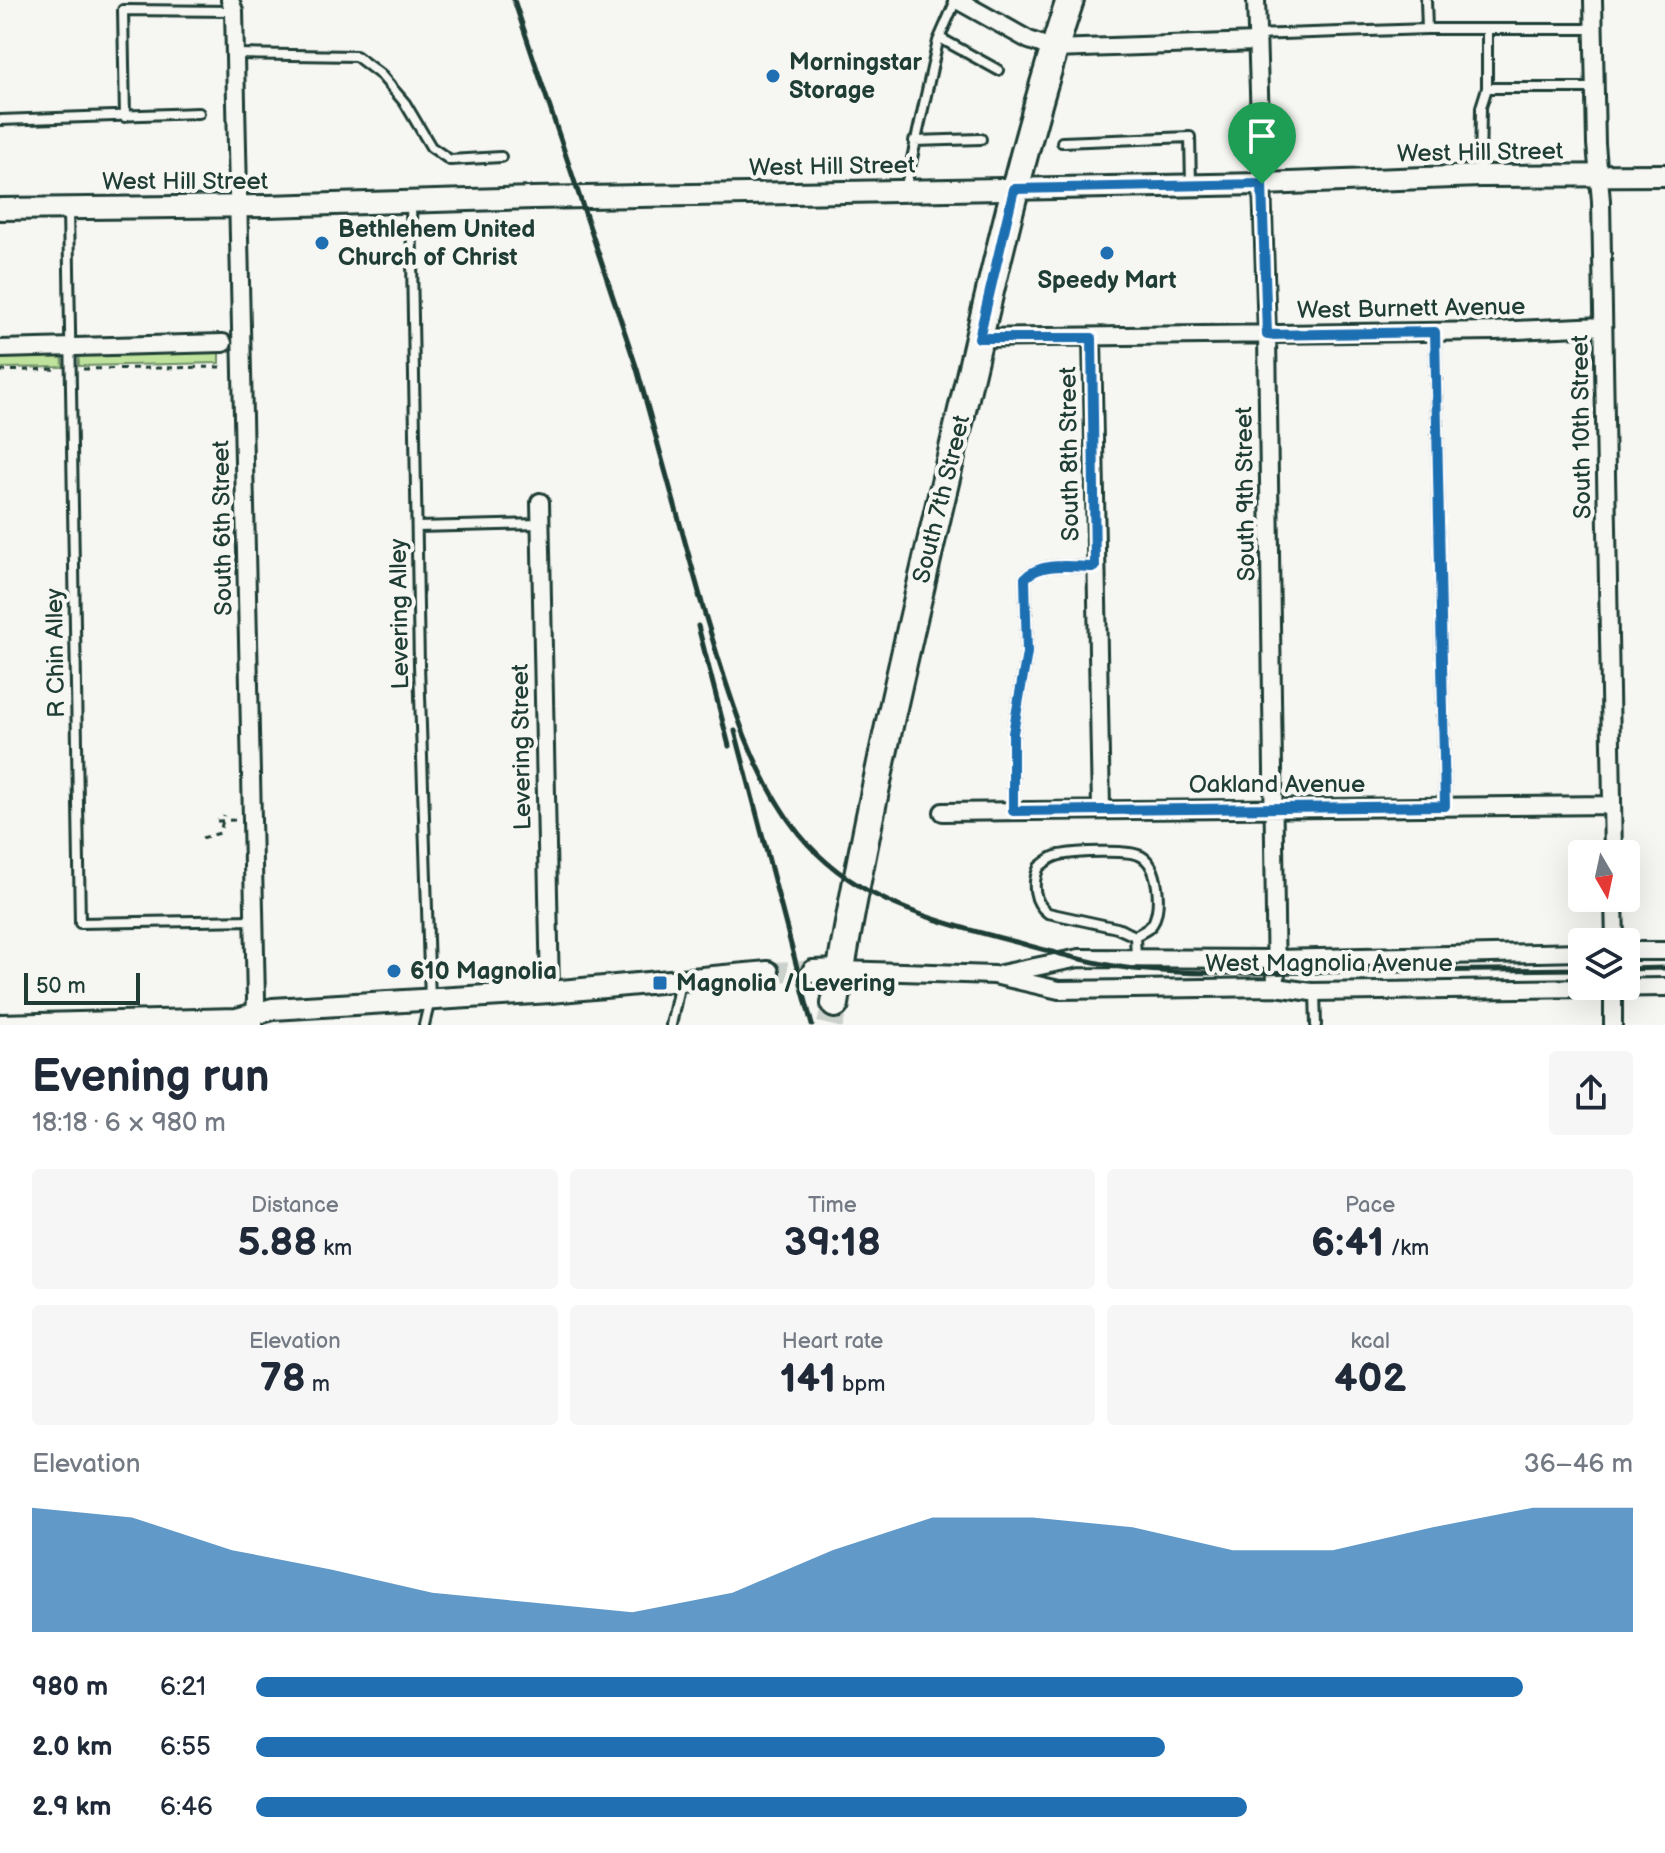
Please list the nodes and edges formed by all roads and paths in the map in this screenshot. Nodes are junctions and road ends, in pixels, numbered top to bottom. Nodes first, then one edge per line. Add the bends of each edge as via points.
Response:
1 (956, 0) edge
2 (1070, 0) edge
3 (1256, 0) edge
4 (1426, 0) edge
5 (1593, 0) edge
6 (235, 4) edge
7 (123, 5) edge
8 (182, 5) edge
9 (1427, 29) junction
10 (1594, 29) junction
11 (1487, 31) junction
12 (940, 38) junction
13 (1256, 39) junction
14 (1054, 49) junction
15 (235, 54) junction
16 (998, 70) dead end
17 (1487, 88) junction
18 (1595, 88) junction
19 (199, 113) dead end
20 (125, 117) junction
21 (0, 120) edge
22 (981, 139) dead end
23 (914, 141) junction
24 (1062, 142) dead end
25 (501, 157) dead end
26 (1665, 175) edge
27 (1480, 176) junction
28 (1598, 176) junction
29 (1262, 184) junction
30 (1191, 185) junction
31 (1014, 189) junction
32 (904, 191) junction
33 (411, 201) junction
34 (238, 205) junction
35 (68, 207) junction
36 (0, 209) edge
37 (1603, 326) junction
38 (1435, 332) junction
39 (1267, 335) junction
40 (979, 338) junction
41 (1092, 338) junction
42 (223, 343) dead end
43 (69, 348) junction
44 (0, 349) edge
45 (223, 367) dead end
46 (69, 369) junction
47 (0, 371) edge
48 (540, 502) dead end
49 (541, 524) junction
50 (417, 527) junction
51 (1095, 567) junction
52 (1612, 805) junction
53 (1445, 806) junction
54 (1274, 807) junction
55 (1101, 809) junction
56 (1013, 811) junction
57 (943, 812) dead end
58 (224, 815) dead end
59 (236, 820) dead end
60 (217, 821) dead end
61 (224, 821) junction
62 (202, 838) dead end
63 (1613, 840) edge
64 (254, 920) junction
65 (1135, 936) junction
66 (1640, 951) edge
67 (1665, 951) edge
68 (1568, 952) edge
69 (1136, 959) junction
70 (1275, 959) junction
71 (841, 970) junction
72 (813, 971) tunnel mouth
73 (768, 972) tunnel mouth
74 (994, 975) junction
75 (680, 981) junction
76 (1276, 987) junction
77 (1640, 987) edge
78 (1665, 987) edge
79 (1568, 989) edge
80 (550, 992) junction
81 (1315, 992) junction
82 (430, 1000) junction
83 (1613, 1000) edge
84 (835, 1004) tunnel mouth
85 (255, 1019) edge
86 (0, 1025) edge
87 (424, 1025) edge
88 (671, 1025) edge
89 (1316, 1025) edge
90 (1613, 1025) edge

1 - 12 lane
1 - 14 street
2 - 14 main road, South 7th Street
3 - 13 street, South 9th Street
4 - 9 lane
5 - 10 street, South 10th Street
6 - 8 lane
6 - 15 street, South 6th Street
7 - 8 lane
7 - 20 lane
9 - 11 lane
9 - 13 lane
10 - 11 lane
10 - 18 street, South 10th Street
11 - 17 lane
12 - 16 lane
12 - 23 lane
13 - 14 street
13 - 29 street, South 9th Street
14 - 31 main road, South 7th Street
15 - 25 lane via 356,56 405,103 431,147 450,160
15 - 34 street, South 6th Street
17 - 18 lane
17 - 27 lane via 1481,107
18 - 28 street, South 10th Street
19 - 20 lane
20 - 21 lane
22 - 23 lane
23 - 32 lane
24 - 30 lane via 1190,137
26 - 28 street, West Hill Street
27 - 28 street, West Hill Street
27 - 29 street, West Hill Street
28 - 37 street, South 10th Street
29 - 30 street, West Hill Street
29 - 39 street, South 9th Street
30 - 31 street, West Hill Street
31 - 32 street, West Hill Street
31 - 40 main road, South 7th Street
32 - 33 street, West Hill Street
33 - 34 street, West Hill Street
33 - 50 lane, Levering Alley
34 - 35 street, West Hill Street
34 - 64 street, South 6th Street
35 - 36 street, West Hill Street
35 - 43 lane, R Chin Alley
37 - 38 street, West Burnett Avenue
37 - 52 street, South 10th Street
38 - 39 street, West Burnett Avenue
38 - 53 lane
39 - 41 street, West Burnett Avenue
39 - 54 street, South 9th Street
40 - 41 street, West Burnett Avenue
40 - 71 main road, South 7th Street via 911,622
41 - 51 street, South 8th Street
42 - 43 street
43 - 44 street
43 - 46 lane, R Chin Alley
45 - 46 path
46 - 47 path
46 - 64 lane, R Chin Alley via 80,923
48 - 49 street, Levering Street
49 - 50 lane
49 - 80 street, Levering Street
50 - 82 lane, Levering Alley
51 - 55 street, South 8th Street
51 - 56 lane via 1034,570 1025,578 1027,653 1013,733
52 - 53 street, Oakland Avenue
52 - 63 street, South 10th Street
53 - 54 street, Oakland Avenue
54 - 55 street, Oakland Avenue
54 - 70 street, South 9th Street
55 - 56 street, Oakland Avenue
56 - 57 street, Oakland Avenue
58 - 61 path
59 - 61 path
60 - 61 path
61 - 62 path via 220,833
64 - 85 street, South 6th Street
65 - 65 lane via 1149,929 1157,902 1155,876 1142,857 1059,855 1039,867 1034,887 1042,909
65 - 69 lane
66 - 67 street
68 - 70 street, West Magnolia Avenue
69 - 70 street, West Magnolia Avenue
69 - 74 street, West Magnolia Avenue via 1079,958
70 - 76 street, South 9th Street
71 - 72 street, West Magnolia Avenue
71 - 74 street, West Magnolia Avenue
71 - 84 main road, South 7th Street
73 - 75 street
74 - 76 street, West Magnolia Avenue via 1059,990
75 - 80 street
75 - 88 lane
76 - 81 street, West Magnolia Avenue
77 - 78 street, West Magnolia Avenue
79 - 81 street, West Magnolia Avenue
80 - 82 street
81 - 89 lane
82 - 85 street via 273,1009
82 - 87 lane, Levering Alley
83 - 90 street
85 - 86 street

